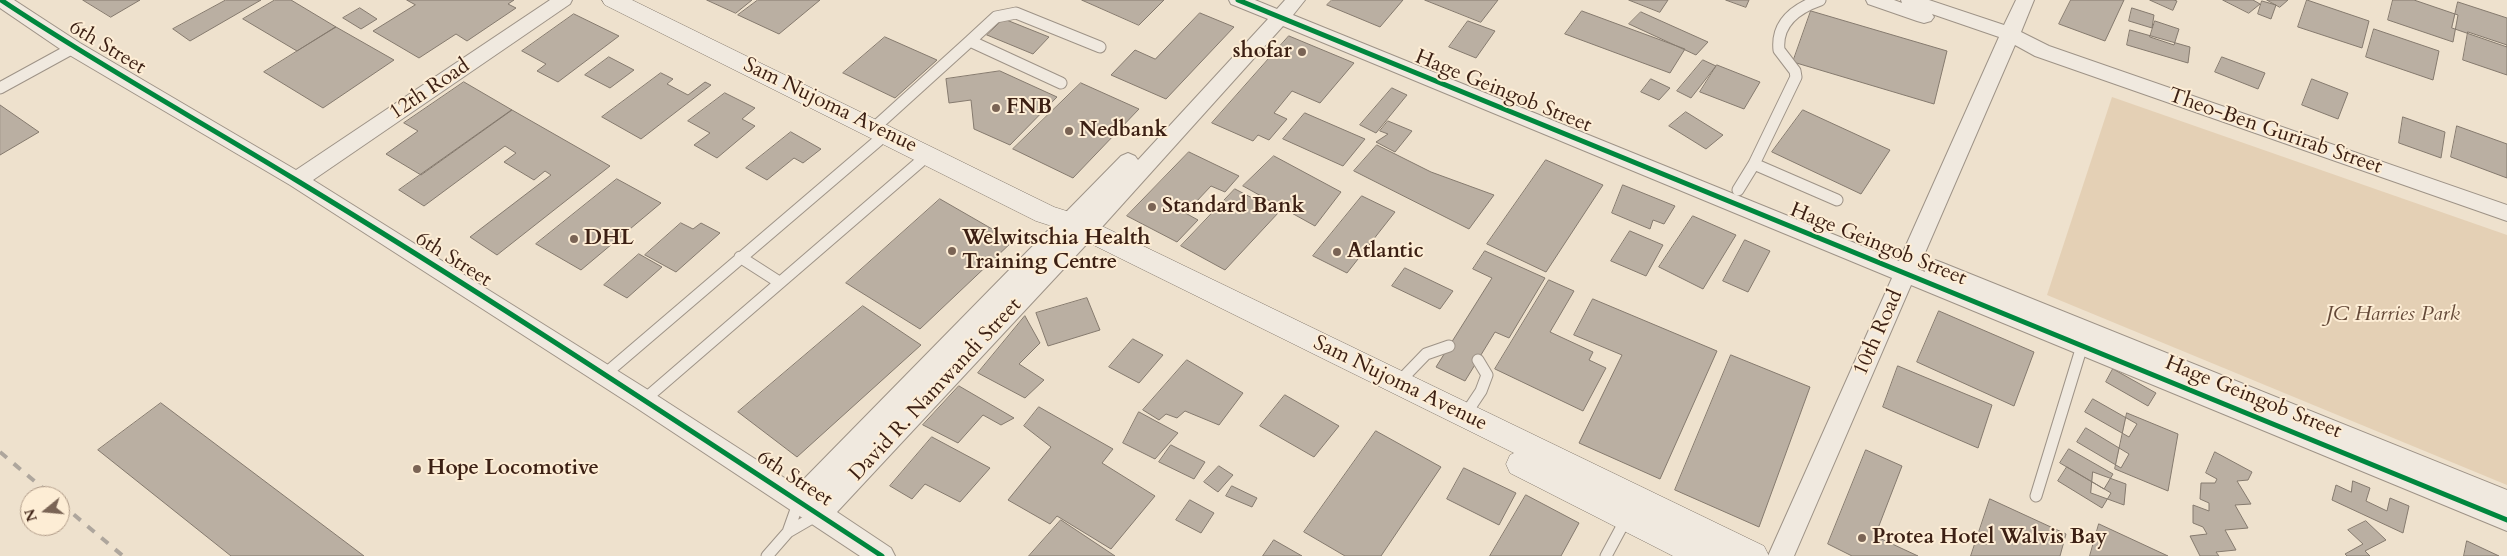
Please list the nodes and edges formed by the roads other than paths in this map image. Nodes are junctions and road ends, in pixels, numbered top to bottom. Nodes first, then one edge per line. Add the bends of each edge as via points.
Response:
1 (2, 0) edge
2 (563, 0) edge
3 (613, 0) edge
4 (1238, 0) edge
5 (1820, 0) edge
6 (1875, 0) edge
7 (1910, 0) edge
8 (2025, 0) edge
9 (1280, 6) edge
10 (2007, 39) junction
11 (970, 41) junction
12 (1100, 47) dead end
13 (74, 48) junction
14 (1061, 83) dead end
15 (0, 88) edge
16 (880, 131) junction
17 (928, 155) junction
18 (1754, 164) junction
19 (297, 180) junction
20 (1738, 190) junction
21 (1837, 200) dead end
22 (2507, 212) edge
23 (1068, 227) junction
24 (740, 257) junction
25 (1908, 266) junction
26 (779, 282) junction
27 (1449, 346) dead end
28 (2082, 346) junction
29 (1478, 360) dead end
30 (604, 375) junction
31 (1398, 383) junction
32 (644, 400) junction
33 (1465, 415) junction
34 (2036, 496) dead end
35 (799, 501) junction
36 (2507, 502) edge
37 (819, 514) junction
38 (1626, 517) junction
39 (2507, 520) edge
40 (788, 532) junction
41 (767, 556) edge
42 (882, 556) edge
43 (1606, 556) edge
44 (1703, 556) edge
45 (1753, 556) edge
46 (1781, 556) edge

1 - 13 street, 6th Street
2 - 19 street, 12th Road
3 - 16 main road, Sam Nujoma Avenue
4 - 9 street, Hage Geingob Street
5 - 18 lane via 1793,12 1782,25 1778,48 1794,68 1796,77
6 - 10 street, Theo-Ben Gurirab Street
7 - 10 street, Theo-Ben Gurirab Street
8 - 10 street, 10th Road
9 - 20 street, Hage Geingob Street
9 - 23 street, David R. Namwandi Street
9 - 25 street, Hage Geingob Street
10 - 22 street, Theo-Ben Gurirab Street
10 - 25 street, 10th Road
11 - 12 lane via 996,16 1006,12 1016,13
11 - 14 lane
11 - 16 lane
13 - 15 lane
13 - 19 street, 6th Street
16 - 17 main road, Sam Nujoma Avenue
16 - 24 lane
17 - 23 main road, Sam Nujoma Avenue
17 - 26 lane
18 - 20 lane
18 - 21 lane
19 - 30 street, 6th Street
20 - 25 street, Hage Geingob Street
23 - 31 main road, Sam Nujoma Avenue
23 - 35 street, David R. Namwandi Street
23 - 37 street, David R. Namwandi Street
23 - 38 main road, Sam Nujoma Avenue
24 - 26 lane
24 - 30 lane
25 - 28 street, Hage Geingob Street
25 - 36 street, Hage Geingob Street
25 - 46 street, 10th Road
26 - 32 lane
27 - 31 lane via 1437,347 1420,357
28 - 34 lane
28 - 39 street, Hage Geingob Street
29 - 33 lane via 1487,376
30 - 32 street, 6th Street
31 - 33 main road, Sam Nujoma Avenue
32 - 35 street, 6th Street
33 - 45 main road, Sam Nujoma Avenue
35 - 37 street, 6th Street
35 - 40 lane
37 - 40 lane
37 - 42 street, 6th Street
38 - 43 lane
38 - 44 main road, Sam Nujoma Avenue
40 - 41 lane

